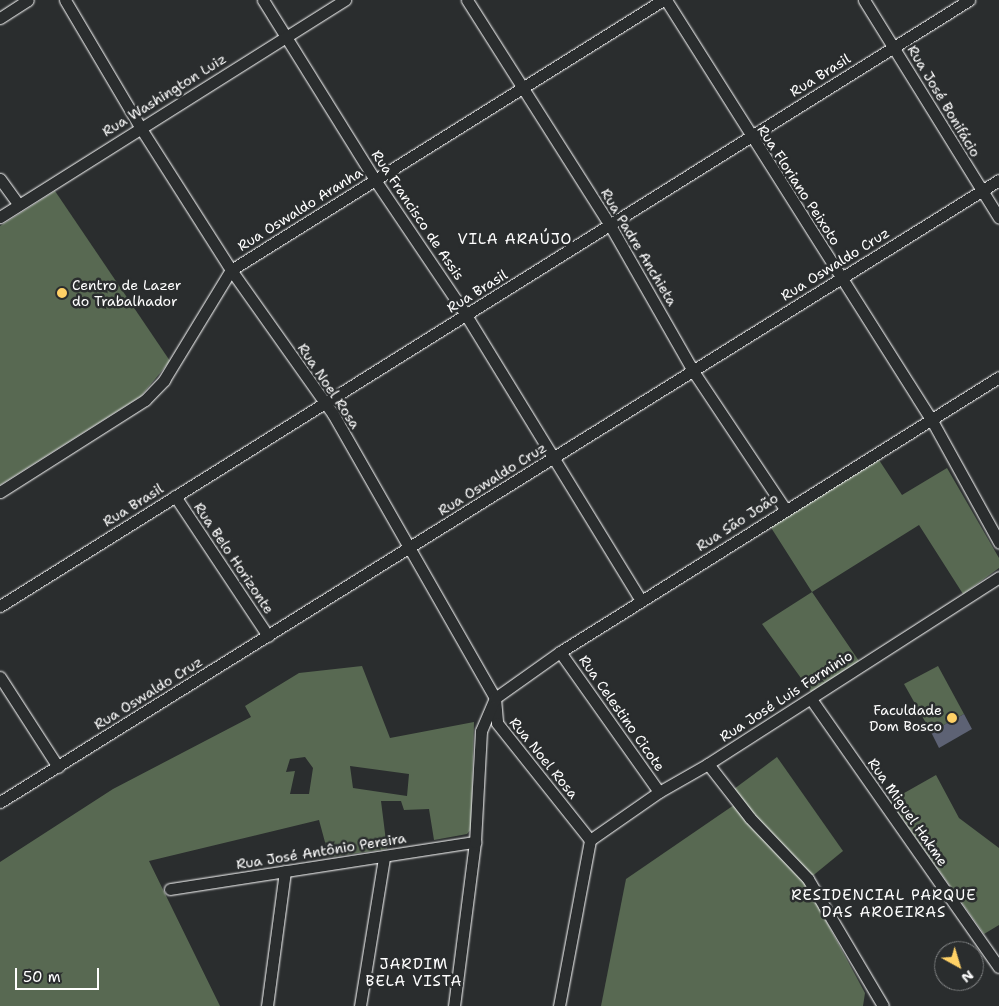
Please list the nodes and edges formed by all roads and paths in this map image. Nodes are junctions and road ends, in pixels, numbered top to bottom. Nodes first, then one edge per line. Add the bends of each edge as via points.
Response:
1 (28, 0) edge
2 (65, 0) edge
3 (263, 0) edge
4 (345, 0) edge
5 (467, 0) edge
6 (664, 0) edge
7 (864, 0) edge
8 (969, 0) edge
9 (0, 18) edge
10 (286, 38) junction
11 (894, 47) junction
12 (524, 88) junction
13 (140, 127) junction
14 (750, 137) junction
15 (0, 179) edge
16 (375, 180) junction
17 (999, 180) edge
18 (981, 191) junction
19 (19, 205) junction
20 (0, 217) edge
21 (999, 218) edge
22 (611, 227) junction
23 (231, 270) junction
24 (841, 278) junction
25 (466, 315) junction
26 (694, 371) junction
27 (999, 377) edge
28 (324, 405) junction
29 (931, 419) junction
30 (552, 459) junction
31 (0, 492) edge
32 (175, 496) junction
33 (785, 509) junction
34 (999, 542) edge
35 (408, 549) junction
36 (999, 577) edge
37 (641, 601) junction
38 (0, 606) edge
39 (268, 636) junction
40 (560, 652) junction
41 (0, 677) edge
42 (495, 698) junction
43 (811, 698) junction
44 (708, 764) junction
45 (58, 767) junction
46 (659, 792) junction
47 (0, 802) edge
48 (590, 840) junction
49 (476, 842) junction
50 (384, 857) junction
51 (285, 871) junction
52 (170, 889) dead end
53 (999, 967) edge
54 (267, 1006) edge
55 (360, 1006) edge
56 (454, 1006) edge
57 (558, 1006) edge
58 (882, 1006) edge

1 - 9 street
2 - 13 street, Rua Noel Rosa
3 - 10 street, Rua Francisco de Assis
4 - 10 street, Rua Washington Luiz
5 - 12 street, Rua Padre Anchieta
6 - 12 street, Rua Oswaldo Aranha
6 - 14 street, Rua Floriano Peixoto
7 - 11 street, Rua José Bonifácio
8 - 11 street, Rua Brasil
10 - 13 street, Rua Washington Luiz
10 - 16 street, Rua Francisco de Assis
11 - 14 street, Rua Brasil
11 - 18 street, Rua José Bonifácio
12 - 16 street, Rua Oswaldo Aranha
12 - 22 street, Rua Padre Anchieta
13 - 19 street, Rua Washington Luiz
13 - 23 street, Rua Noel Rosa
14 - 22 street, Rua Brasil
14 - 24 street, Rua Floriano Peixoto
15 - 19 street
16 - 23 street, Rua Oswaldo Aranha
16 - 25 street, Rua Francisco de Assis
17 - 18 street, Rua Oswaldo Cruz
18 - 21 street, Rua José Bonifácio
18 - 24 street, Rua Oswaldo Cruz
19 - 20 street, Rua Washington Luiz
22 - 25 street, Rua Brasil
22 - 26 street, Rua Padre Anchieta
23 - 28 street, Rua Noel Rosa
23 - 31 street, Rua Oswaldo Aranha via 164,380 145,400
24 - 26 street, Rua Oswaldo Cruz
24 - 29 street, Rua Floriano Peixoto
25 - 28 street, Rua Brasil
25 - 30 street, Rua Francisco de Assis
26 - 30 street, Rua Oswaldo Cruz
26 - 33 street, Rua Padre Anchieta
27 - 29 street, Rua São João
28 - 32 street, Rua Brasil
28 - 35 street, Rua Noel Rosa via 333,414
29 - 33 street, Rua São João
29 - 34 street, Rua Floriano Peixoto
30 - 35 street, Rua Oswaldo Cruz
30 - 37 street, Rua Francisco de Assis
32 - 38 street, Rua Brasil
32 - 39 street, Rua Belo Horizonte
33 - 37 street, Rua São João
35 - 39 street, Rua Oswaldo Cruz
35 - 42 street, Rua Noel Rosa
36 - 43 street, Rua José Luis Ferminio
37 - 40 street, Rua São João
39 - 45 street, Rua Oswaldo Cruz
40 - 42 street, Rua São João
40 - 46 street, Rua Celestino Cicote
41 - 45 street
42 - 48 street, Rua Noel Rosa via 497,723
42 - 49 street via 481,730
43 - 44 street, Rua José Luis Ferminio
43 - 53 street, Rua Miguel Hakme
44 - 46 street, Rua José Luis Ferminio
44 - 58 street via 750,818 808,879
45 - 47 street, Rua Oswaldo Cruz
46 - 48 street, Rua José Luis Ferminio
48 - 57 street
49 - 50 street, Rua José Antônio Pereira
49 - 56 street
50 - 51 street, Rua José Antônio Pereira
50 - 55 street
51 - 52 street, Rua José Antônio Pereira
51 - 54 street

